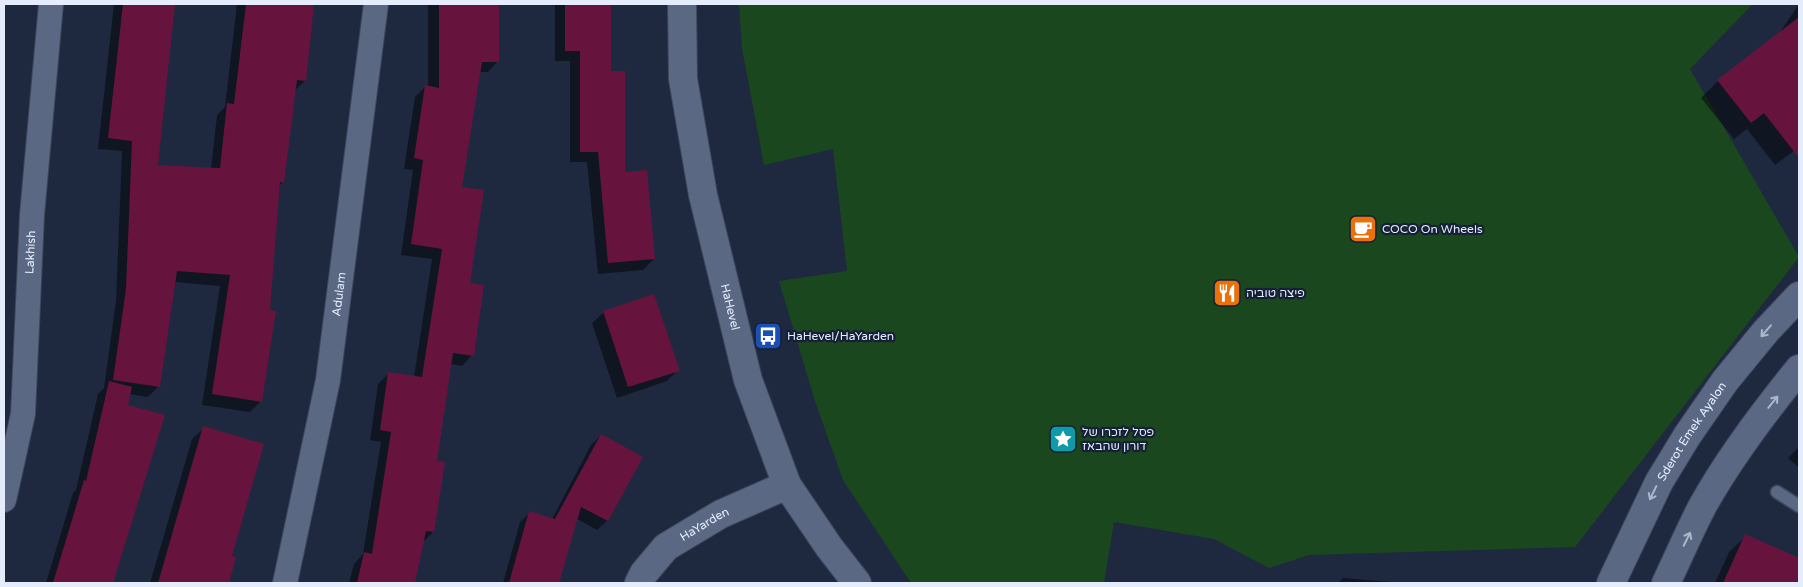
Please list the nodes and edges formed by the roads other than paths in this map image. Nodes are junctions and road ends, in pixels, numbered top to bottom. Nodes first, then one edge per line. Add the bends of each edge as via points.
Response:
1 (51, 4) edge
2 (376, 4) edge
3 (682, 4) edge
4 (1799, 296) edge
5 (1799, 369) edge
6 (787, 485) junction
7 (1777, 492) dead end
8 (4, 500) edge
9 (1799, 506) edge
10 (284, 583) edge
11 (639, 583) edge
12 (858, 583) edge
13 (1611, 583) edge
14 (1666, 583) edge

1 - 8 street, Lakhish via 32,215 23,414
2 - 10 street, Adulam via 328,380
3 - 6 street, HaHevel via 683,79 703,195 748,380
4 -> 13 street, Sderot Emek Ayalon via 1766,330 1725,381 1687,436 1658,482
14 -> 5 street via 1703,506 1725,470 1765,411
6 - 11 street, HaYarden via 721,514 666,547
6 - 12 street, HaHevel
7 - 9 lane

